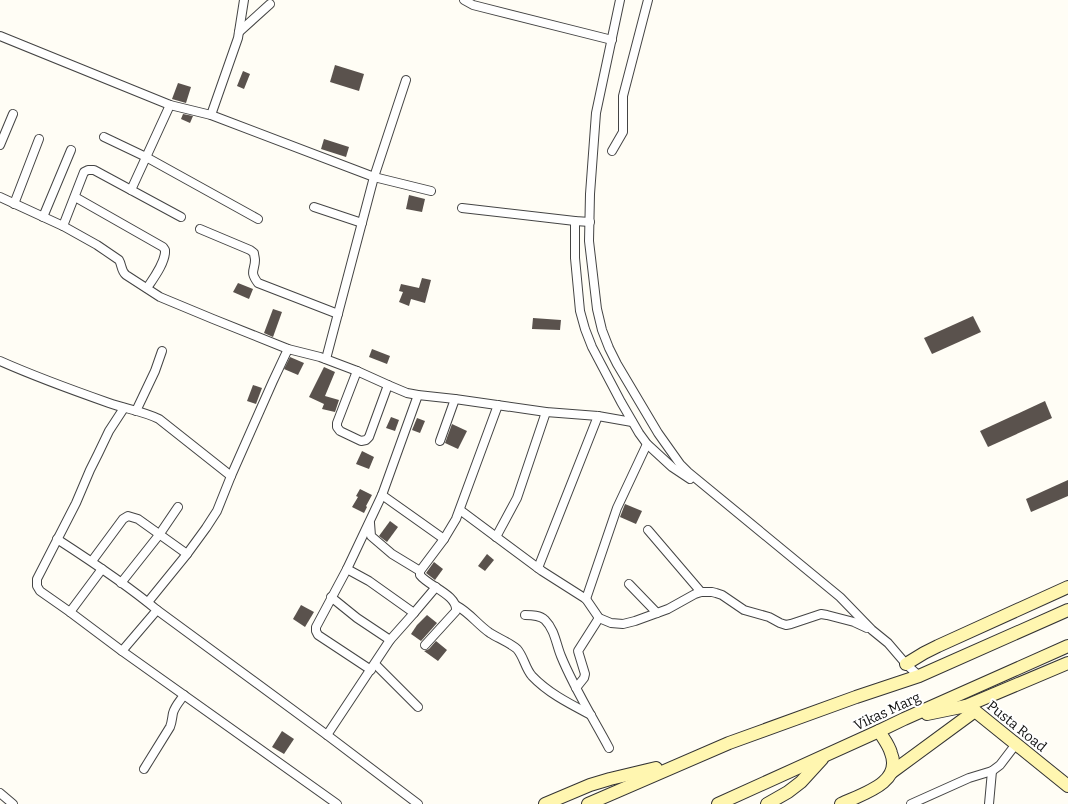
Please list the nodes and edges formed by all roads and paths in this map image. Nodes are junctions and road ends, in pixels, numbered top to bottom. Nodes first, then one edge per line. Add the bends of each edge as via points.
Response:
1 (244, 0) edge
2 (464, 0) edge
3 (620, 0) edge
4 (648, 0) edge
5 (270, 4) dead end
6 (239, 32) junction
7 (0, 36) edge
8 (612, 40) junction
9 (406, 80) dead end
10 (170, 105) junction
11 (13, 114) dead end
12 (211, 115) junction
13 (104, 137) dead end
14 (39, 139) dead end
15 (0, 145) edge
16 (71, 150) dead end
17 (612, 151) dead end
18 (146, 158) junction
19 (374, 177) junction
20 (131, 190) junction
21 (431, 191) dead end
22 (0, 197) edge
23 (75, 197) junction
24 (14, 204) junction
25 (314, 207) dead end
26 (462, 208) dead end
27 (43, 217) junction
28 (181, 217) dead end
29 (258, 219) dead end
30 (575, 221) junction
31 (590, 222) junction
32 (362, 223) junction
33 (63, 226) junction
34 (200, 229) dead end
35 (147, 288) junction
36 (338, 314) junction
37 (288, 349) junction
38 (162, 351) dead end
39 (326, 359) junction
40 (0, 361) edge
41 (357, 371) junction
42 (388, 385) junction
43 (418, 395) junction
44 (455, 399) junction
45 (498, 405) junction
46 (124, 408) junction
47 (136, 411) junction
48 (546, 412) junction
49 (598, 416) junction
50 (632, 422) junction
51 (440, 441) dead end
52 (647, 444) junction
53 (231, 476) junction
54 (382, 495) junction
55 (720, 500) junction
56 (178, 507) dead end
57 (460, 510) junction
58 (370, 522) junction
59 (648, 530) dead end
60 (159, 535) junction
61 (496, 537) junction
62 (444, 539) junction
63 (57, 540) junction
64 (187, 554) junction
65 (92, 562) junction
66 (538, 568) junction
67 (102, 569) junction
68 (347, 569) junction
69 (420, 571) junction
70 (121, 583) junction
71 (629, 584) dead end
72 (436, 587) junction
73 (1068, 587) edge
74 (700, 592) junction
75 (331, 597) junction
76 (586, 599) junction
77 (148, 602) junction
78 (457, 606) junction
79 (157, 610) junction
80 (1068, 610) edge
81 (70, 612) junction
82 (414, 613) junction
83 (657, 613) junction
84 (525, 615) dead end
85 (599, 618) junction
86 (872, 630) junction
87 (390, 640) junction
88 (425, 645) dead end
89 (1068, 646) edge
90 (122, 651) junction
91 (1068, 663) edge
92 (906, 664) junction
93 (373, 667) junction
94 (919, 676) junction
95 (576, 688) junction
96 (184, 695) junction
97 (418, 707) dead end
98 (971, 708) junction
99 (591, 715) junction
100 (904, 719) junction
101 (879, 732) junction
102 (327, 735) junction
103 (1016, 744) junction
104 (609, 748) dead end
105 (826, 756) junction
106 (686, 762) junction
107 (144, 769) dead end
108 (992, 771) junction
109 (892, 772) junction
110 (1068, 786) edge
111 (0, 793) edge
112 (13, 804) edge
113 (336, 804) edge
114 (418, 804) edge
115 (545, 804) edge
116 (588, 804) edge
117 (718, 804) edge
118 (767, 804) edge
119 (841, 804) edge
120 (911, 804) edge
121 (989, 804) edge

1 - 6 street
2 - 8 street via 473,5
3 - 8 street
4 - 17 street via 623,96 623,132
5 - 6 street
6 - 12 street
7 - 10 street
8 - 31 street via 596,113
9 - 19 street
10 - 12 street
10 - 18 street
11 - 15 street
12 - 19 street
13 - 18 street
14 - 24 street
16 - 27 street
18 - 20 street
18 - 29 street
19 - 21 street
19 - 32 street
20 - 23 street via 94,170 88,170 84,172
20 - 28 street
22 - 24 street
23 - 33 street
23 - 35 street via 163,247 165,256
24 - 27 street
25 - 32 street
26 - 30 street
27 - 33 street
30 - 31 street
30 - 50 street via 575,258 580,311 585,329
31 - 55 street via 597,309 608,348 658,433 680,464
32 - 36 street
33 - 35 street via 108,252 120,262 123,272
34 - 36 street via 254,253 253,270 258,283
35 - 37 street via 160,297
36 - 39 street
37 - 39 street
37 - 53 street
38 - 47 street via 148,389
39 - 41 street
40 - 46 street
41 - 42 street
41 - 42 street via 337,427 361,441 369,437
42 - 43 street
43 - 44 street
43 - 54 street
44 - 45 street
44 - 51 street
45 - 48 street
45 - 57 street
46 - 47 street
46 - 63 street via 109,431
47 - 53 street via 159,419
48 - 49 street
48 - 61 street via 517,498
49 - 50 street
49 - 66 street
50 - 52 street
52 - 55 street via 672,468
52 - 76 street via 617,508
53 - 64 street via 217,511
54 - 58 street
54 - 62 street
55 - 86 street via 840,597
56 - 60 street
57 - 61 street
57 - 62 street
58 - 68 street
58 - 69 street via 371,536 392,554
59 - 74 street
60 - 64 street
60 - 65 street via 138,519 128,516 123,518
60 - 70 street
61 - 66 street
62 - 69 street
63 - 65 street
63 - 81 street via 37,579 37,586 40,591
64 - 77 street
65 - 67 street
66 - 76 street
67 - 70 street
67 - 81 street
68 - 75 street
68 - 82 street via 369,581
69 - 72 street via 422,579
70 - 77 street
71 - 83 street
72 - 78 street
72 - 82 street
73 - 92 main road via 934,648
74 - 83 street
74 - 86 street via 716,592 744,610 786,625 821,614 854,622
75 - 87 street
75 - 93 street via 316,627 318,635
76 - 85 street
77 - 79 street
78 - 88 street via 456,611
78 - 99 street via 489,632 516,649 532,676 543,686
79 - 90 street
79 - 102 street
80 - 94 main road
81 - 90 street
82 - 87 street
83 - 85 street via 623,624
84 - 95 street via 544,618 550,626
85 - 95 street via 578,651 585,674
86 - 92 street via 888,643
87 - 93 street
89 - 100 main road, Vikas Marg
90 - 96 street
91 - 98 main road, Pusta Road
92 - 94 street
93 - 97 street
93 - 102 street
94 - 106 main road via 729,743
95 - 99 street
96 - 107 street via 175,707 170,727
96 - 113 street
98 - 100 main road, Pusta Road
98 - 103 main road, Pusta Road
98 - 109 main road
99 - 104 street
100 - 101 main road, Vikas Marg
101 - 105 main road, Vikas Marg
101 - 109 main road via 891,752 894,763
102 - 114 street
103 - 108 street
103 - 110 main road, Pusta Road
105 - 117 main road, Vikas Marg
105 - 118 main road via 801,782
106 - 115 main road via 610,779
106 - 116 main road
108 - 120 street via 969,778
108 - 121 street
109 - 119 main road via 877,788
111 - 112 street

